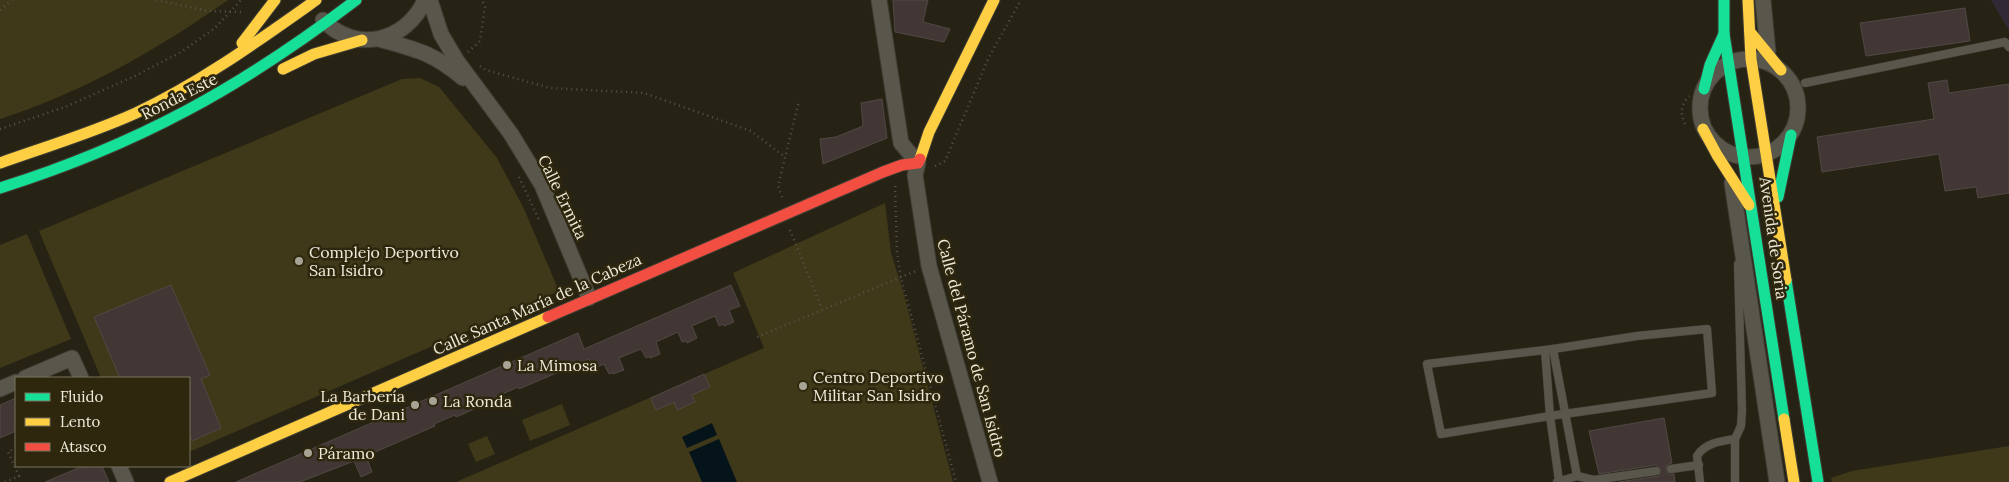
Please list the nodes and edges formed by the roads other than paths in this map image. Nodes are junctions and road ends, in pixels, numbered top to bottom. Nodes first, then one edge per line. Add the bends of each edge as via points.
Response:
1 (275, 0) edge
2 (356, 0) edge
3 (425, 0) edge
4 (430, 0) edge
5 (879, 0) edge
6 (994, 0) edge
7 (1724, 0) edge
8 (1748, 0) edge
9 (1763, 0) edge
10 (312, 1) edge
11 (327, 24) junction
12 (1750, 32) junction
13 (1724, 34) junction
14 (362, 40) junction
15 (382, 40) junction
16 (2009, 47) edge
17 (1768, 52) junction
18 (1751, 59) junction
19 (1729, 62) junction
20 (225, 64) junction
21 (1781, 70) junction
22 (245, 80) junction
23 (1805, 83) dead end
24 (1704, 89) junction
25 (479, 91) junction
26 (1703, 129) junction
27 (1791, 136) junction
28 (1767, 155) junction
29 (1743, 158) junction
30 (0, 163) edge
31 (924, 165) junction
32 (1732, 179) junction
33 (0, 188) edge
34 (1752, 210) junction
35 (1776, 218) junction
36 (1739, 237) junction
37 (589, 298) junction
38 (1549, 350) junction
39 (27, 377) edge
40 (81, 377) edge
41 (15, 382) edge
42 (0, 389) edge
43 (1564, 413) junction
44 (1550, 416) junction
45 (1735, 439) junction
46 (1699, 465) junction
47 (119, 467) edge
48 (1671, 469) dead end
49 (1656, 471) dead end
50 (1577, 476) junction
51 (1558, 481) edge
52 (126, 482) edge
53 (170, 482) edge
54 (990, 482) edge
55 (1700, 482) edge
56 (1735, 482) edge
57 (1776, 482) edge
58 (1794, 482) edge
59 (1818, 482) edge

1 - 20 main road
2 - 11 main road, Ronda Este
3 - 15 street via 412,20
4 - 25 street, Calle Ermita via 441,34
5 - 31 street via 901,143
6 - 31 main road, Calle del Páramo de San Isidro via 929,132
7 - 13 main road, Avenida de Soria
8 - 12 main road, Avenida de Soria
9 - 17 street
10 - 11 street
10 - 20 main road, Ronda Este
11 - 14 street
11 - 22 main road, Ronda Este
12 - 17 main road
12 - 18 main road, Avenida de Soria
13 - 19 main road, Avenida de Soria
13 - 24 main road via 1710,65
14 - 15 street
14 - 22 main road via 314,54 266,78
15 - 25 street, Calle Ermita via 439,59
16 - 23 lane via 2006,42
17 - 21 main road
18 - 19 street
18 - 21 street via 1768,62
18 - 28 main road, Avenida de Soria
19 - 24 street via 1713,75
19 - 29 main road, Avenida de Soria
20 - 30 main road, Ronda Este via 136,113
21 - 27 street via 1798,97 1798,121
22 - 33 main road, Ronda Este via 84,159
24 - 26 street via 1700,101
25 - 37 street, Calle Ermita via 511,134 542,185
26 - 29 street via 1716,144
26 - 32 main road
27 - 28 street
27 - 35 main road
28 - 29 street
28 - 35 main road, Avenida de Soria
29 - 34 main road, Avenida de Soria
31 - 37 main road, Calle Santa María de la Cabeza via 902,165 883,172
31 - 54 street, Calle del Páramo de San Isidro via 915,175 929,266
32 - 34 main road
32 - 36 street, Avenida de Soria
34 - 58 main road, Avenida de Soria
35 - 59 main road, Avenida de Soria
36 - 45 lane via 1742,410 1741,426
36 - 57 street, Avenida de Soria
37 - 53 main road, Calle Santa María de la Cabeza
38 - 43 lane
38 - 43 lane via 1707,329 1712,393
38 - 44 lane
38 - 44 lane via 1427,364 1441,434
39 - 40 street via 72,358
41 - 42 street
43 - 44 lane
43 - 50 lane
44 - 51 lane
45 - 46 lane via 1704,449 1697,456
45 - 56 lane
46 - 48 lane
46 - 55 lane
47 - 52 street
49 - 50 lane via 1594,480
50 - 51 lane

